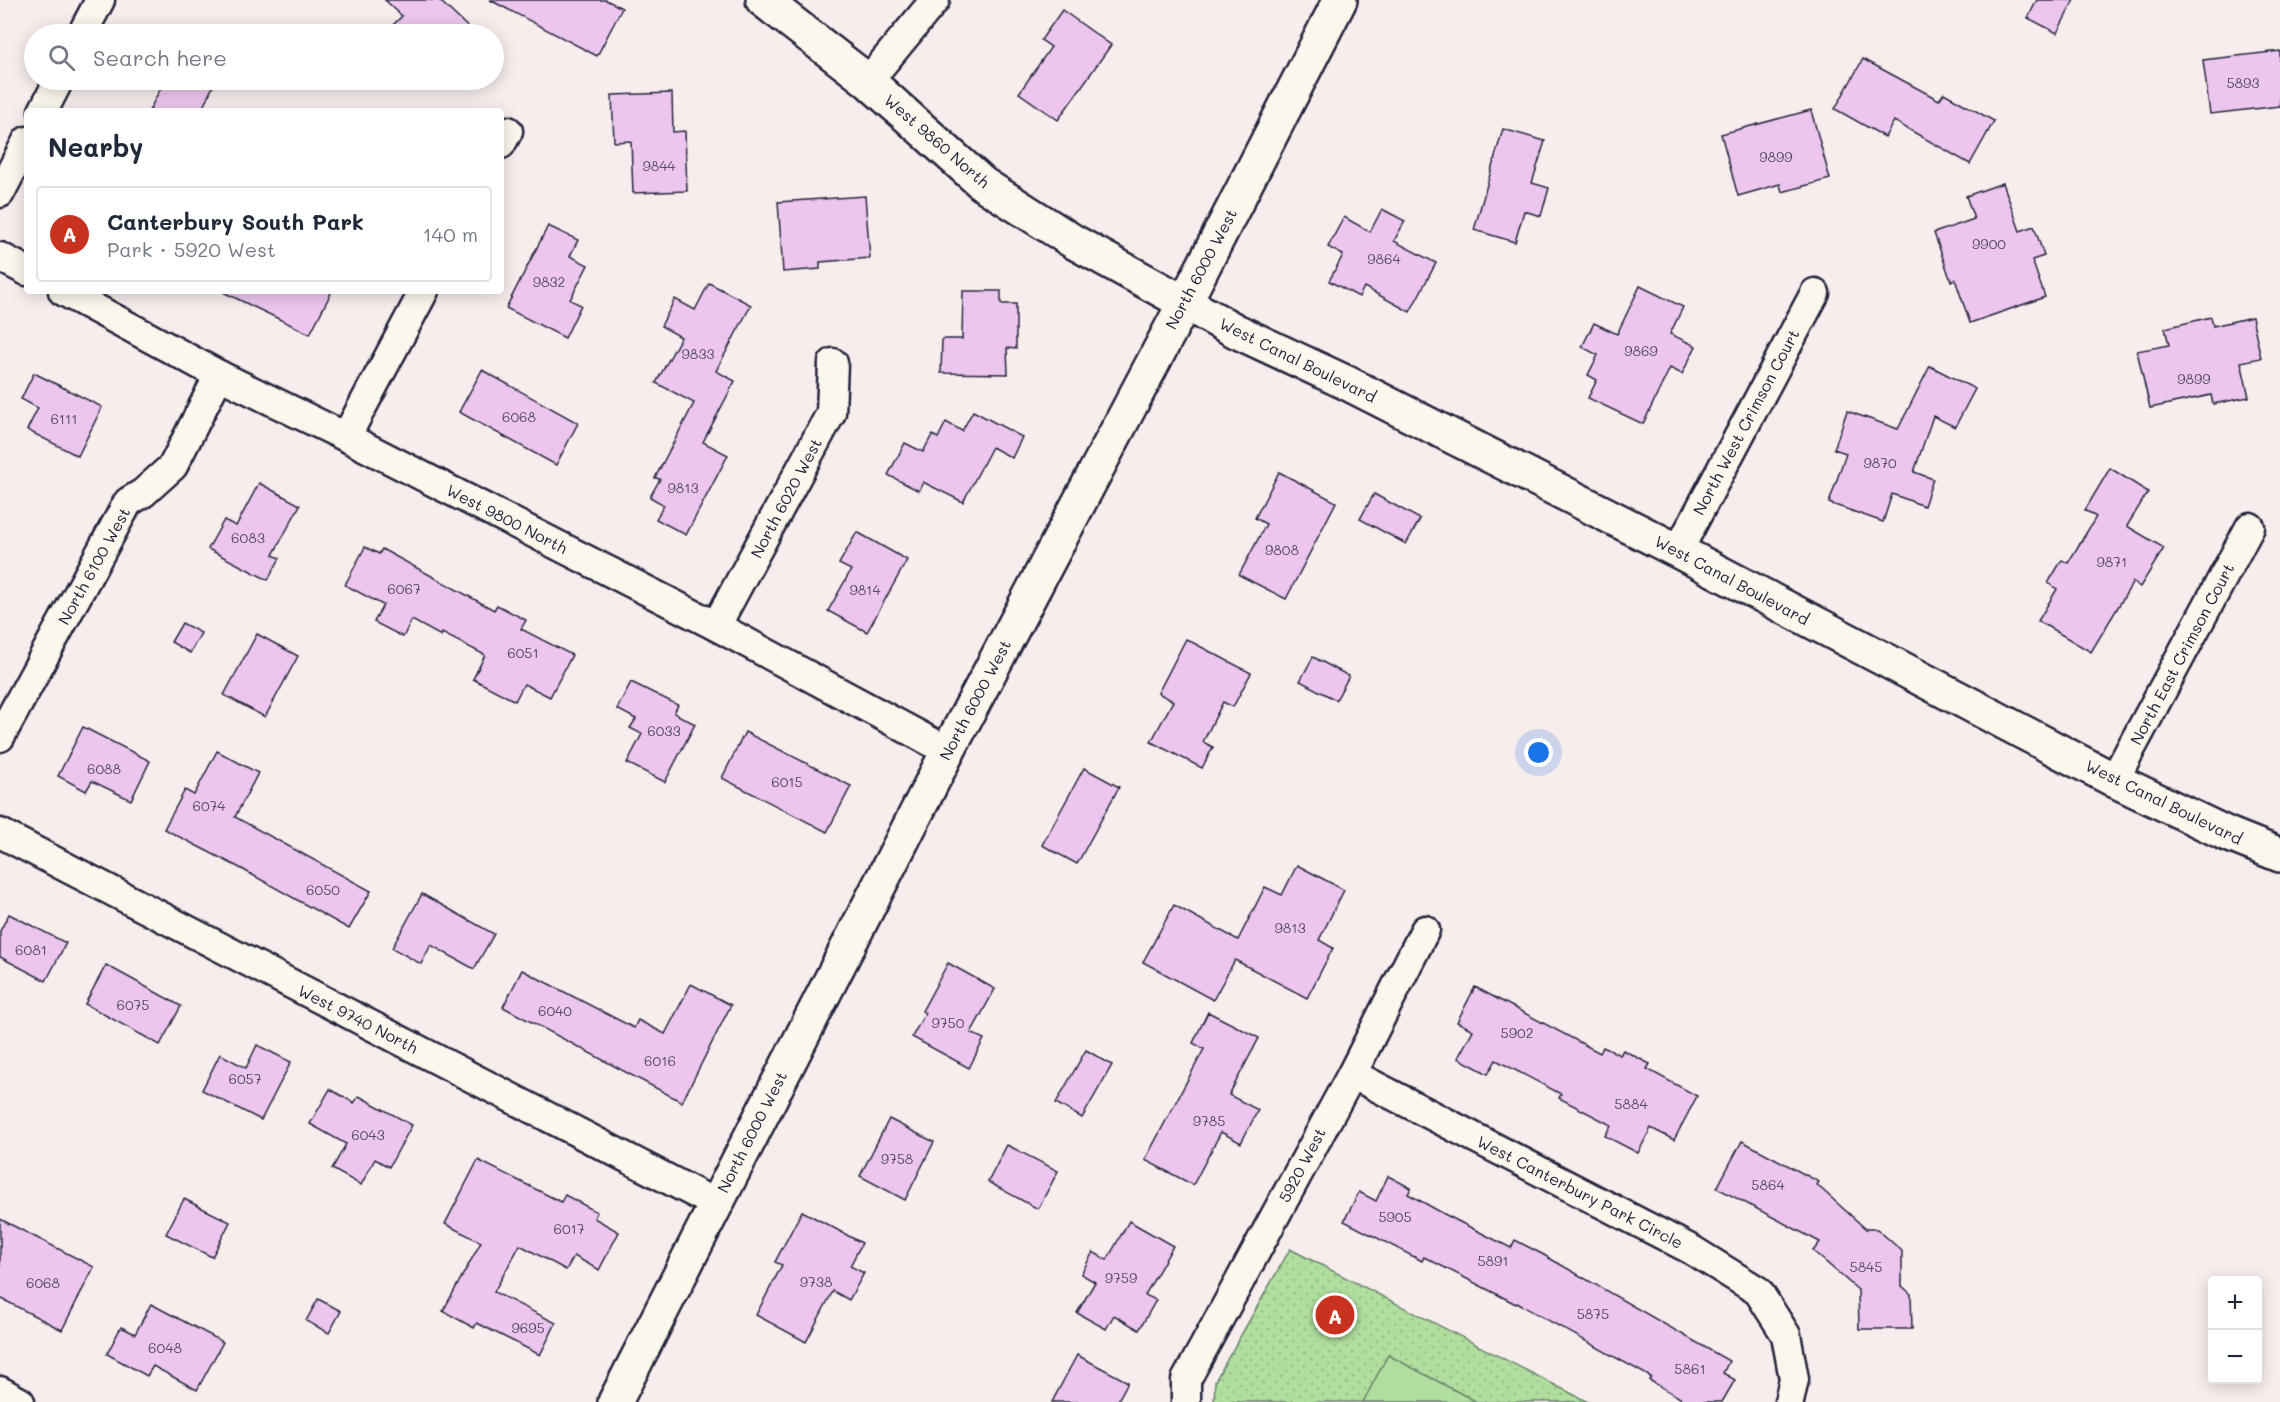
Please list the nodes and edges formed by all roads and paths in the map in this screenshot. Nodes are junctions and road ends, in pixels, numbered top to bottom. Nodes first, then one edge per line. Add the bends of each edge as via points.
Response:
1 (100, 0) edge
2 (763, 0) edge
3 (935, 0) edge
4 (1340, 0) edge
5 (87, 24) edge
6 (868, 81) junction
7 (54, 90) edge
8 (45, 108) edge
9 (24, 147) edge
10 (0, 193) edge
11 (0, 257) edge
12 (24, 269) edge
13 (1815, 293) dead end
14 (69, 294) edge
15 (422, 294) edge
16 (1185, 302) junction
17 (833, 363) dead end
18 (219, 375) junction
19 (346, 437) junction
20 (2250, 527) dead end
21 (1677, 551) junction
22 (716, 626) junction
23 (0, 737) edge
24 (948, 751) junction
25 (2114, 780) junction
26 (0, 833) edge
27 (2280, 855) edge
28 (1425, 930) dead end
29 (1352, 1074) junction
30 (716, 1204) junction
31 (0, 1391) edge
32 (20, 1402) edge
33 (615, 1402) edge
34 (1186, 1402) edge
35 (1790, 1402) edge

1 - 5 street
2 - 6 street, West 9860 North
3 - 6 street
4 - 16 street, North 6000 West
6 - 16 street, West 9860 North via 983,184 1074,242
7 - 8 street
9 - 10 street
11 - 12 street
13 - 21 street, North West Crimson Court
14 - 18 street, West 9800 North
15 - 19 street
16 - 21 street, West Canal Boulevard
16 - 24 street, North 6000 West
17 - 22 street, North 6020 West via 831,413
18 - 19 street, West 9800 North
18 - 23 street, North 6100 West via 173,466 128,502
19 - 22 street, West 9800 North
20 - 25 street, North East Crimson Court
21 - 25 street, West Canal Boulevard
22 - 24 street, West 9800 North
24 - 30 street, North 6000 West
25 - 27 street, West Canal Boulevard
26 - 30 street, West 9740 North
28 - 29 street, 5920 West
29 - 34 street, 5920 West via 1186,1380
29 - 35 street, West Canterbury Park Circle via 1692,1250 1758,1291 1786,1335 1794,1379
30 - 33 street, North 6000 West
31 - 32 street

